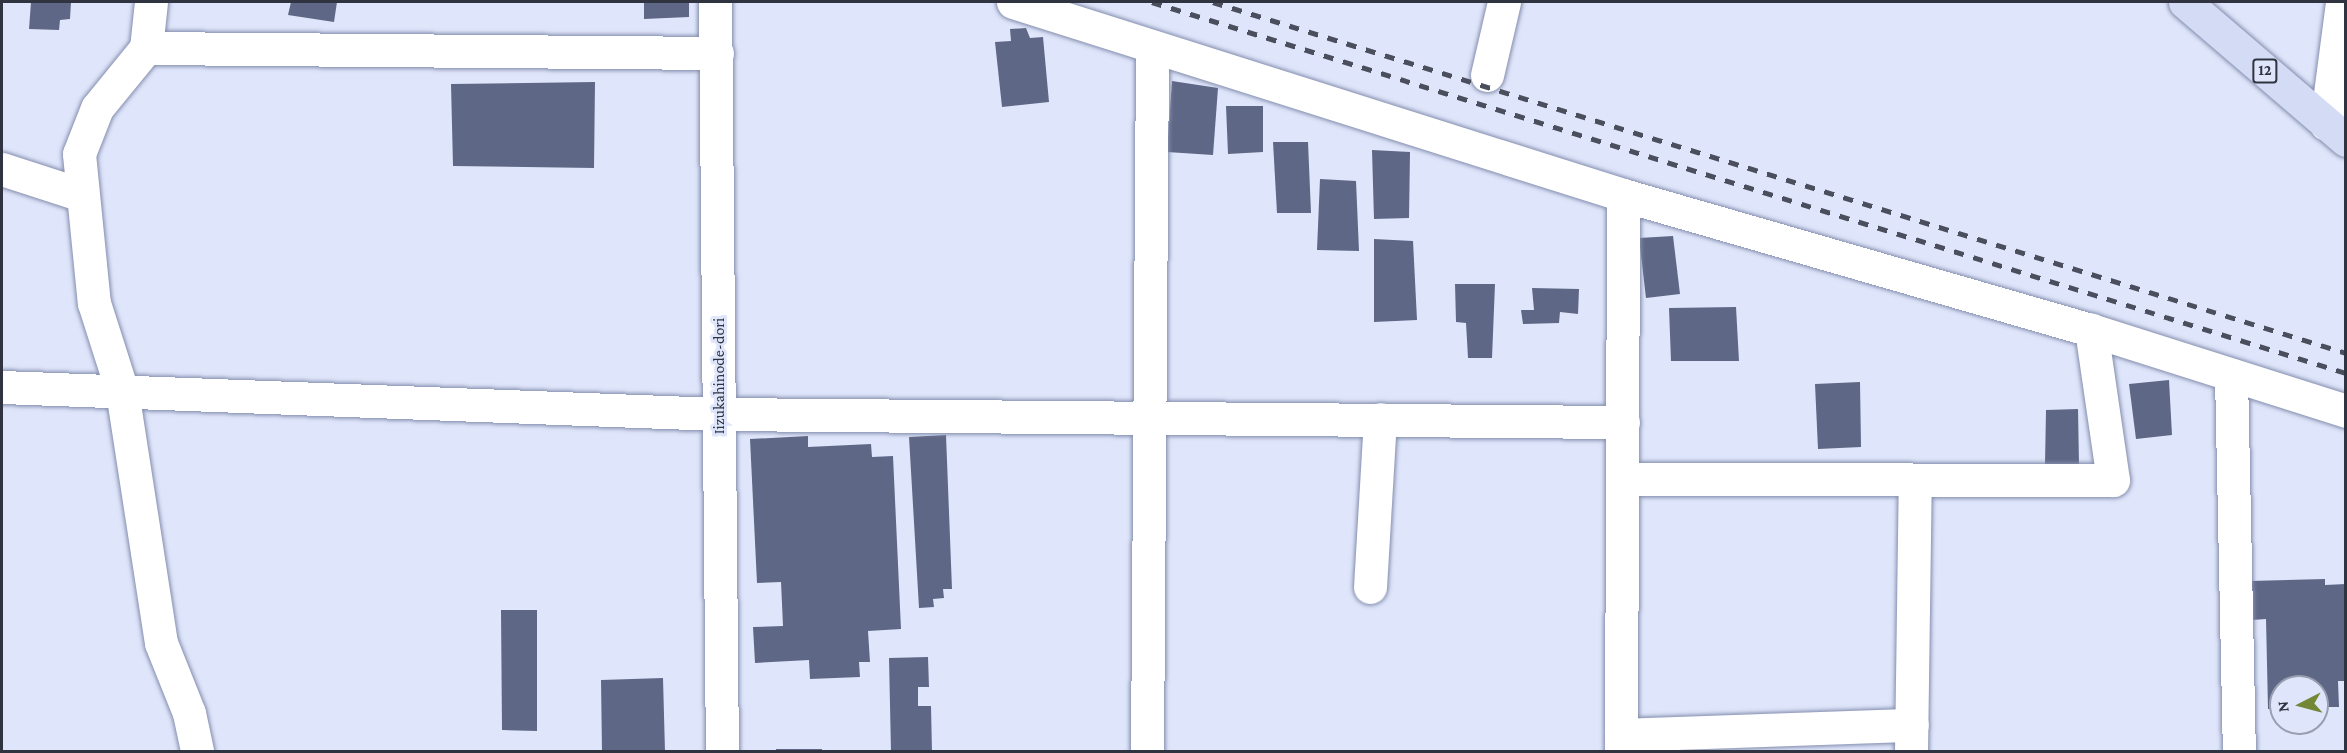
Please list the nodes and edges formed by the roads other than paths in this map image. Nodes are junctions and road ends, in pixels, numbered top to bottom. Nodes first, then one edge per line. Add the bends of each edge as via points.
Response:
1 (151, 2) edge
2 (715, 2) edge
3 (1013, 2) edge
4 (1504, 2) edge
5 (2185, 2) edge
6 (2342, 2) edge
7 (1152, 47) junction
8 (146, 48) junction
9 (717, 53) junction
10 (1487, 75) dead end
11 (2336, 132) edge
12 (2, 169) edge
13 (82, 195) junction
14 (1623, 195) junction
15 (2091, 330) junction
16 (2231, 375) junction
17 (2, 387) edge
18 (122, 391) junction
19 (2346, 411) edge
20 (719, 414) junction
21 (1150, 416) junction
22 (1380, 419) junction
23 (1623, 422) junction
24 (1624, 479) junction
25 (1915, 482) junction
26 (1370, 587) dead end
27 (1912, 738) edge
28 (1621, 743) edge
29 (197, 752) edge
30 (722, 752) edge
31 (1147, 752) edge
32 (2239, 752) edge

1 - 8 street
2 - 9 street, Iizukahinode-dori
3 - 7 street
4 - 10 street
5 - 11 main road, 12
6 - 11 street
7 - 14 street
7 - 21 street
8 - 9 street
8 - 13 street via 97,108 79,154
9 - 20 street, Iizukahinode-dori
12 - 13 street
13 - 18 street via 94,303
14 - 15 street
14 - 23 street
15 - 16 street
15 - 25 street via 2113,480
16 - 19 street
16 - 32 street
17 - 18 street
18 - 20 street
18 - 29 street via 161,643 189,713
20 - 21 street
20 - 30 street, Iizukahinode-dori
21 - 22 street
21 - 31 street
22 - 23 street
22 - 26 street
23 - 24 street
24 - 25 street
24 - 28 street
25 - 27 street
27 - 28 street

